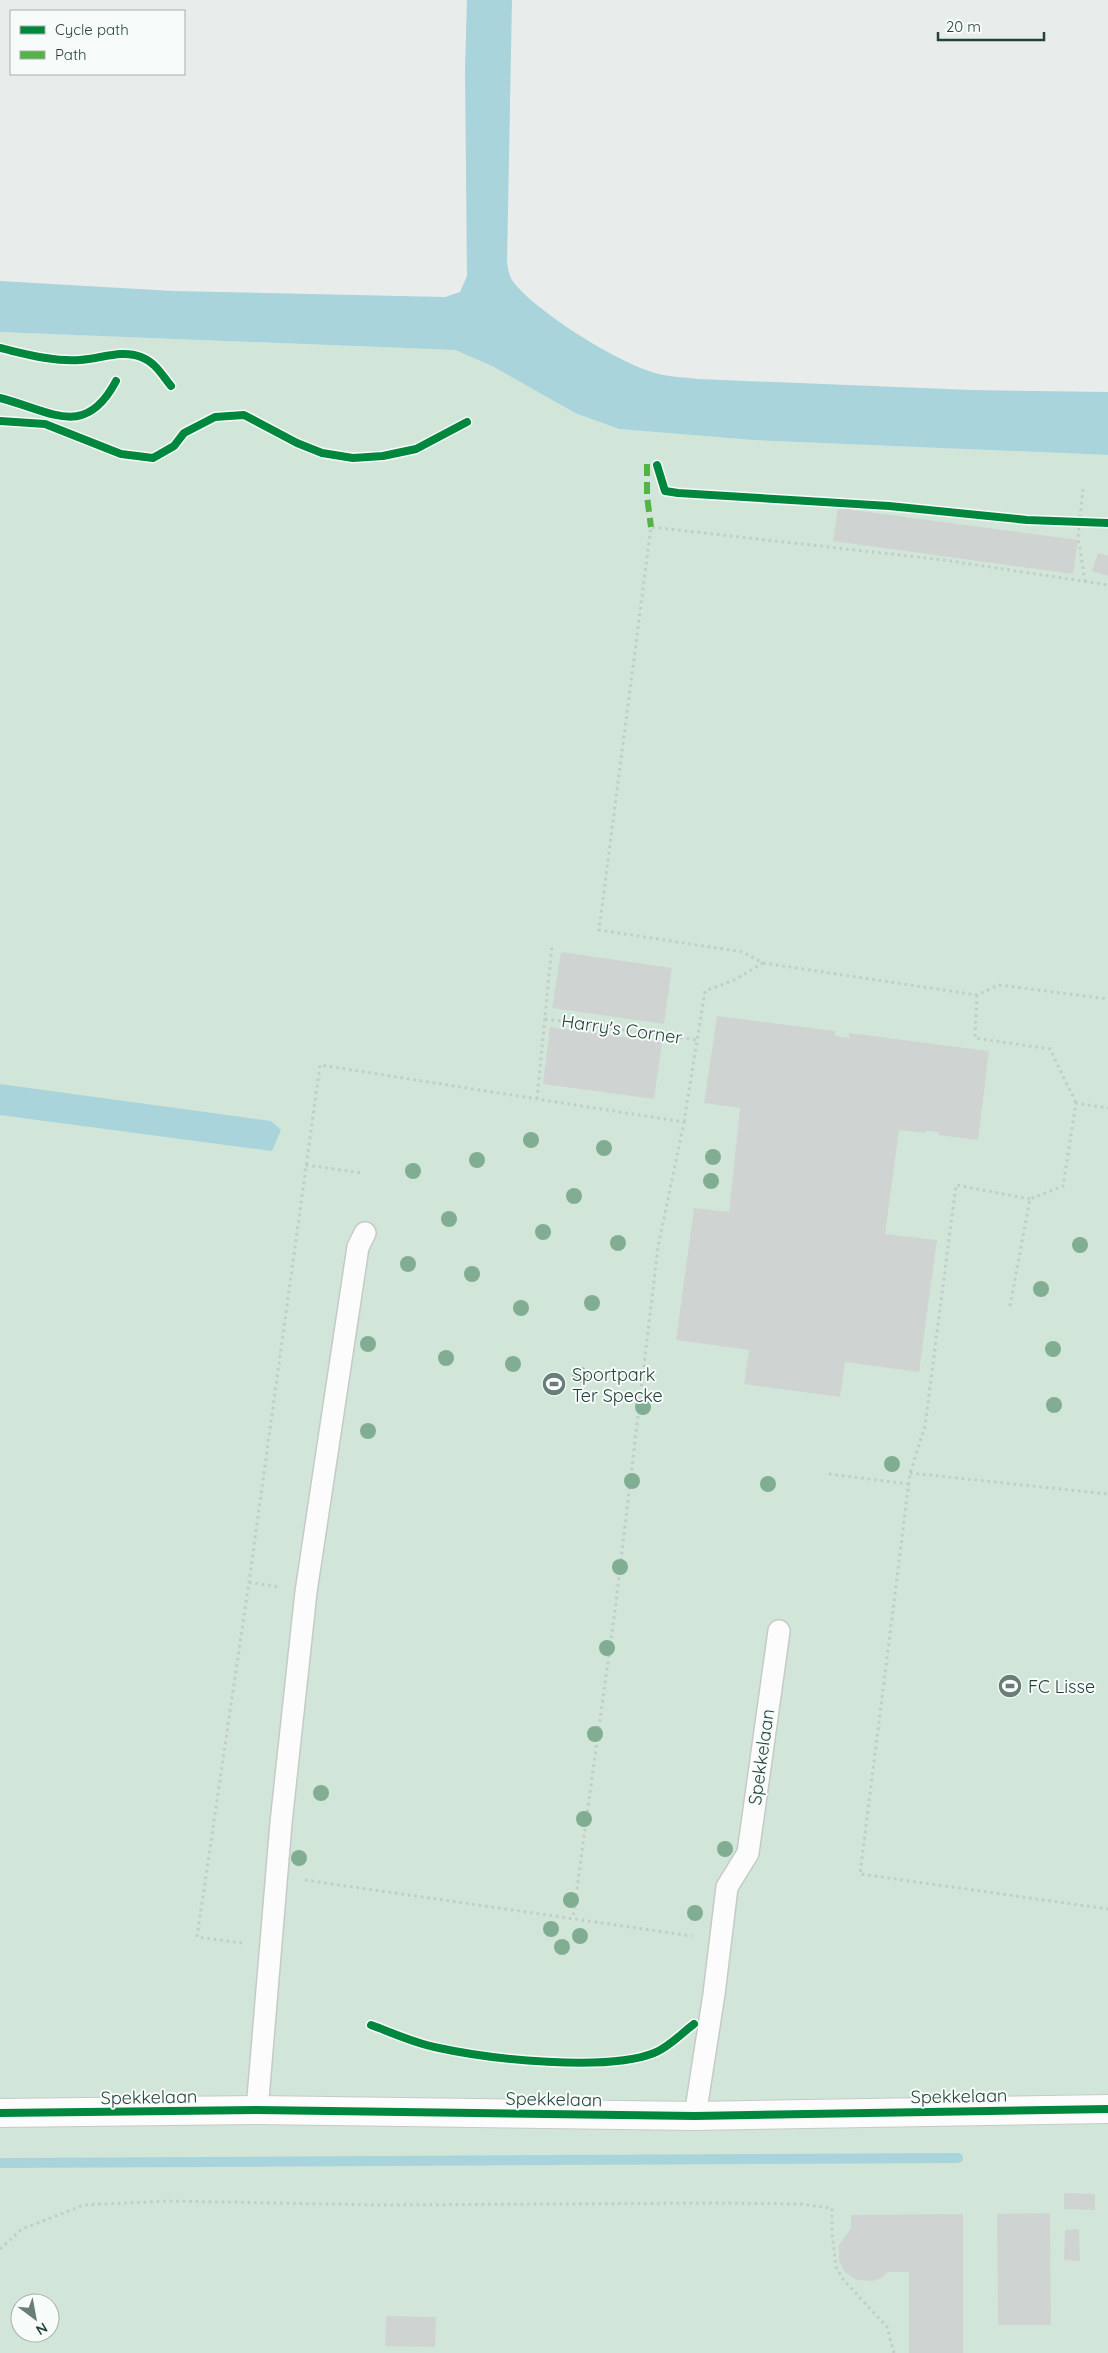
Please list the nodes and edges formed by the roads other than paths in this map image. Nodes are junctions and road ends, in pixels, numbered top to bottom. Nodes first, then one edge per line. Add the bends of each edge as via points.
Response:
1 (365, 1233) dead end
2 (780, 1631) dead end
3 (257, 2110) junction
4 (1108, 2110) edge
5 (0, 2113) edge
6 (695, 2116) junction

1 - 3 lane via 358,1247 309,1571 276,1876
2 - 6 lane, Spekkelaan via 748,1853 726,1887
3 - 5 street, Spekkelaan
3 - 6 street, Spekkelaan
4 - 6 street, Spekkelaan

